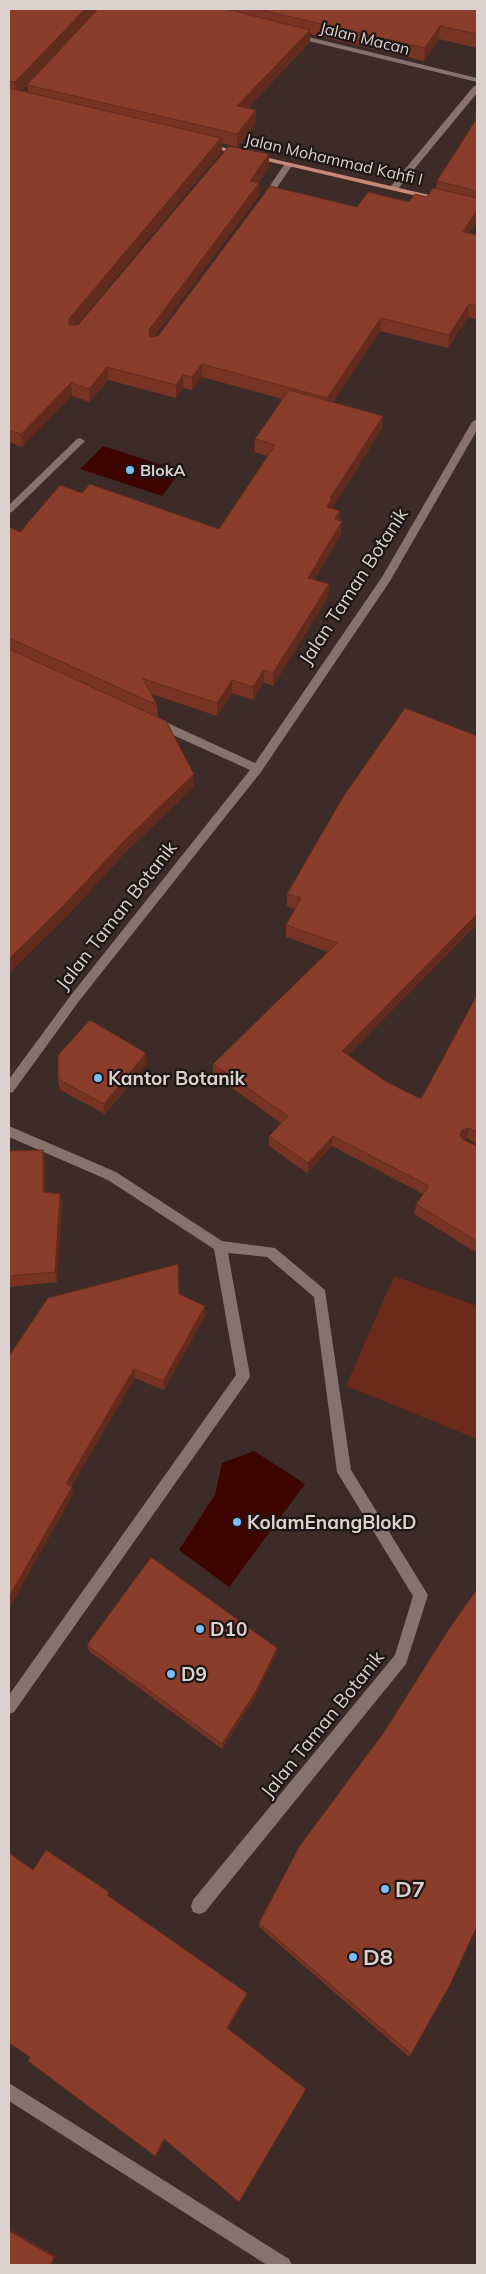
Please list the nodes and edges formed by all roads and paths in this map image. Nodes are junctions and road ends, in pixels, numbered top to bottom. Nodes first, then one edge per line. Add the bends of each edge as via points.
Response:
1 (284, 32) edge
2 (477, 80) edge
3 (477, 88) edge
4 (201, 144) edge
5 (289, 164) junction
6 (394, 188) junction
7 (260, 206) edge
8 (477, 208) edge
9 (477, 422) edge
10 (80, 441) dead end
11 (9, 510) edge
12 (142, 716) edge
13 (257, 769) junction
14 (9, 1088) edge
15 (9, 1131) edge
16 (220, 1246) junction
17 (9, 1707) edge
18 (199, 1906) dead end
19 (9, 2092) edge
20 (283, 2265) edge

1 - 2 street, Jalan Macan
3 - 6 street
4 - 5 main road, Jalan Mohammad Kahfi I via 227,154
5 - 6 main road, Jalan Mohammad Kahfi I
5 - 7 street
6 - 8 main road, Jalan Mohammad Kahfi I
9 - 13 street, Jalan Taman Botanik via 386,578
10 - 11 street
12 - 13 street
13 - 14 street, Jalan Taman Botanik via 75,998
15 - 16 street, Jalan Taman Botanik via 112,1176
16 - 17 street via 243,1376
16 - 18 street, Jalan Taman Botanik via 270,1252 320,1294 344,1472 421,1595 401,1658
19 - 20 street

